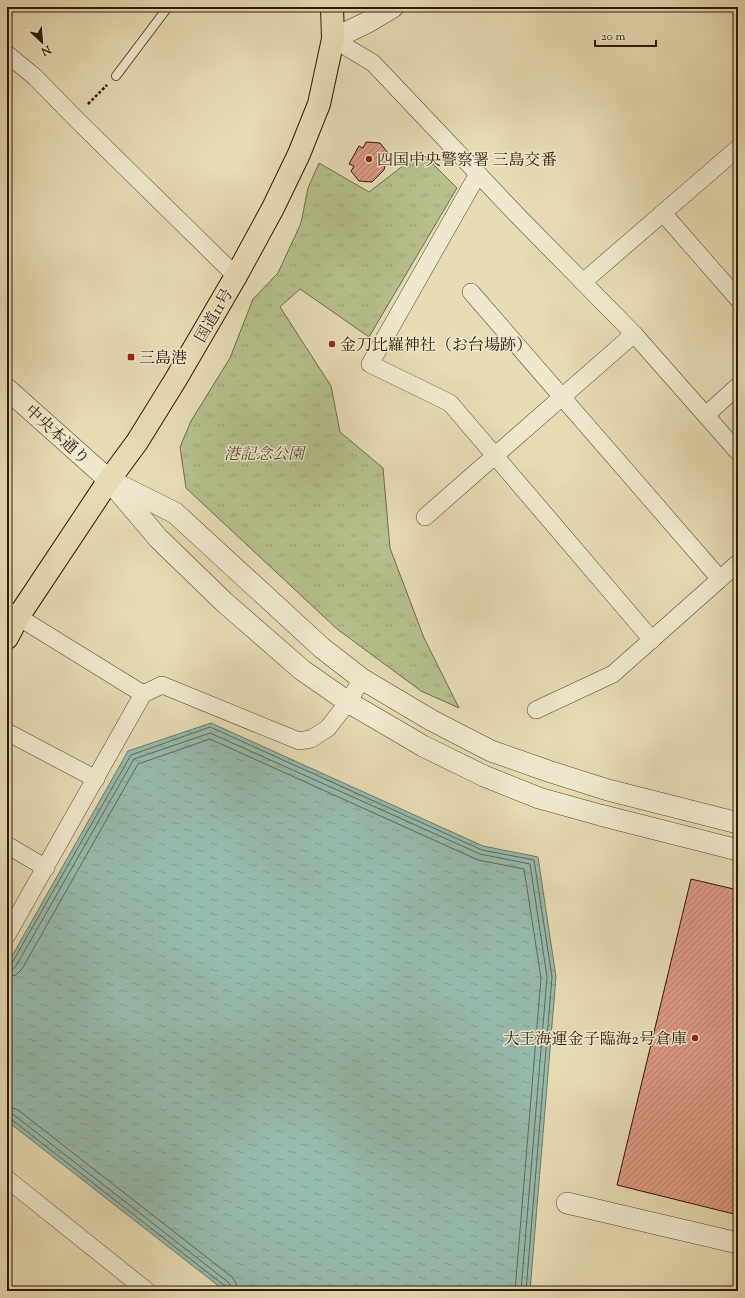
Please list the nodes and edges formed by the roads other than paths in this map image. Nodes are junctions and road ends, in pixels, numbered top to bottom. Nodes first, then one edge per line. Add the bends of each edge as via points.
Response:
1 (168, 7) edge
2 (332, 7) edge
3 (393, 7) edge
4 (333, 40) junction
5 (7, 54) edge
6 (116, 76) road end
7 (738, 148) edge
8 (478, 174) junction
9 (663, 213) junction
10 (236, 276) junction
11 (583, 282) junction
12 (471, 292) dead end
13 (738, 300) edge
14 (634, 334) junction
15 (738, 386) edge
16 (7, 389) edge
17 (562, 397) junction
18 (706, 415) junction
19 (738, 452) edge
20 (495, 456) junction
21 (109, 480) junction
22 (425, 517) dead end
23 (738, 563) edge
24 (720, 579) junction
25 (13, 614) edge
26 (7, 638) edge
27 (652, 640) junction
28 (362, 679) junction
29 (143, 694) junction
30 (348, 702) junction
31 (536, 710) dead end
32 (7, 732) edge
33 (96, 778) junction
34 (738, 823) edge
35 (7, 845) edge
36 (738, 850) edge
37 (46, 868) junction
38 (7, 935) edge
39 (7, 1179) edge
40 (567, 1204) dead end
41 (738, 1243) edge
42 (146, 1291) edge

1 - 6 lane
2 - 4 highway, 国道11号
3 - 4 street
4 - 8 street via 373,63
4 - 10 highway, 国道11号 via 319,104 299,154
5 - 10 street via 35,77
7 - 9 street
8 - 11 street
8 - 20 street via 370,364 450,403
9 - 11 street
9 - 13 street
10 - 21 highway, 国道11号 via 137,442
11 - 14 street
12 - 17 street
14 - 17 street
14 - 18 street
15 - 18 street
16 - 21 street, 中央本通り
17 - 20 street
17 - 24 street
18 - 19 street
20 - 22 street
20 - 27 street
21 - 25 highway, 国道11号
21 - 28 street via 175,513 322,648
21 - 30 street via 158,538 224,602 302,670
23 - 24 street
24 - 27 street
25 - 26 highway, 国道11号
25 - 29 street
27 - 31 street via 613,674
28 - 30 street
28 - 34 street via 431,720 491,751 608,790
29 - 30 street via 162,685 299,742 311,739 328,728
29 - 33 street
30 - 36 street via 423,746 484,776 539,798
32 - 33 street
33 - 37 street
35 - 37 street
37 - 38 street
39 - 42 street
40 - 41 street

